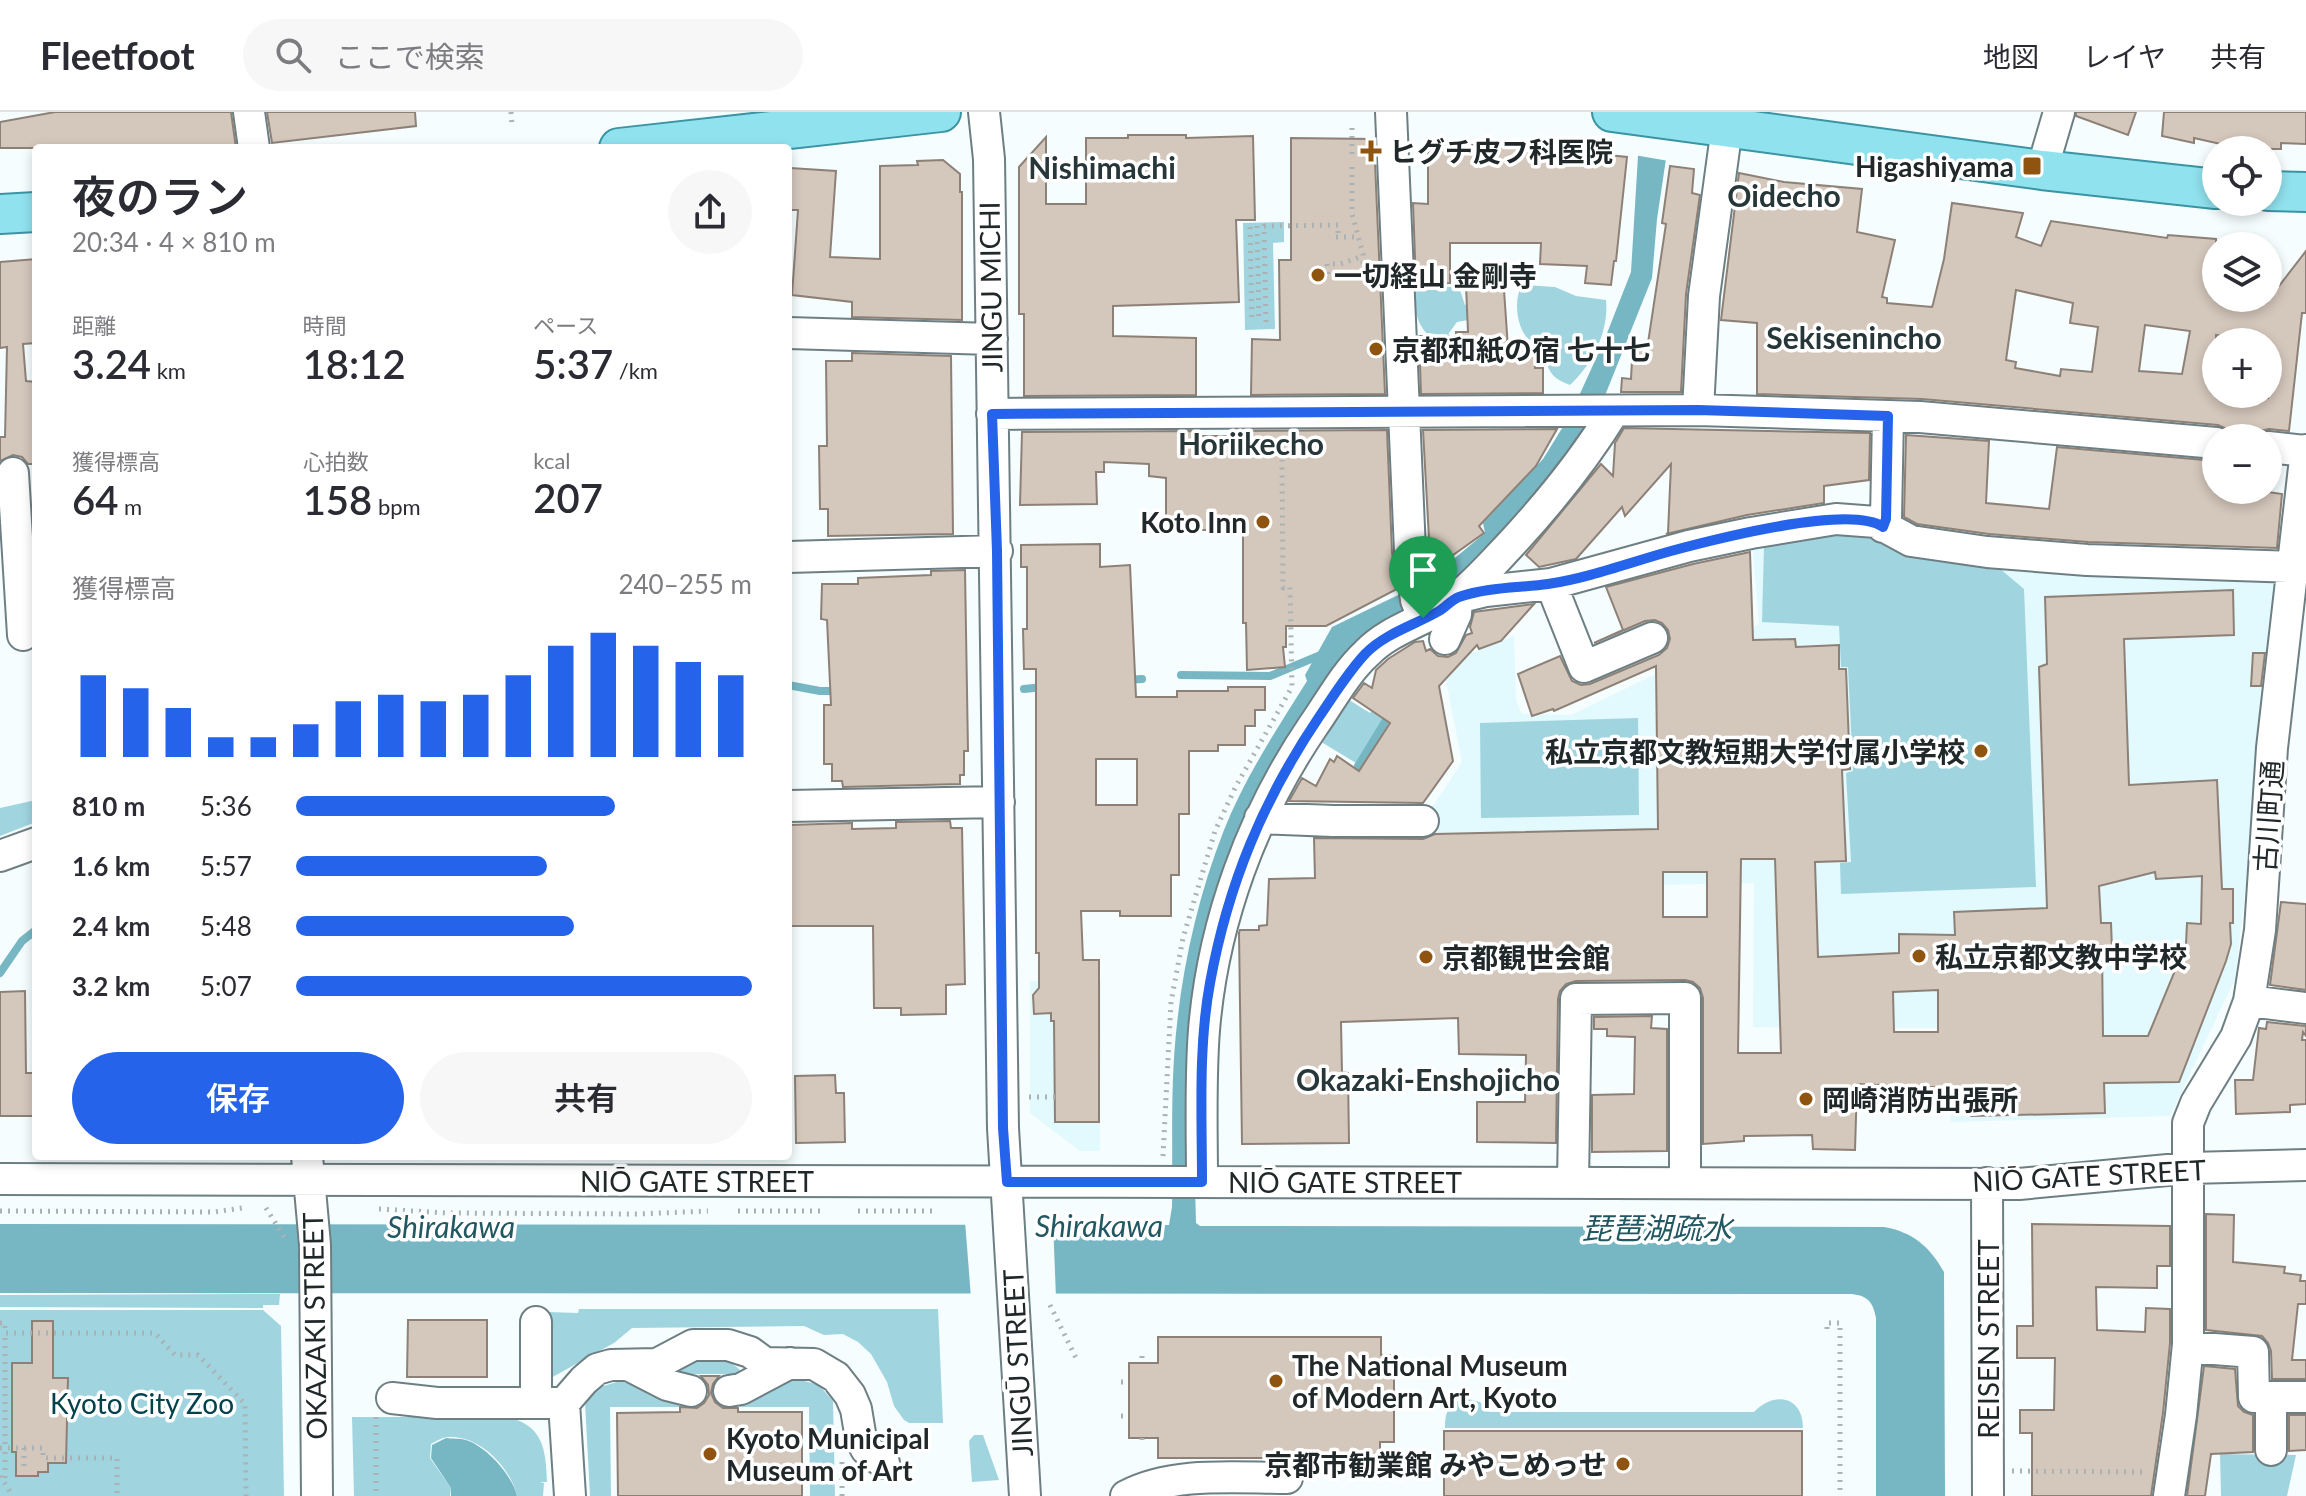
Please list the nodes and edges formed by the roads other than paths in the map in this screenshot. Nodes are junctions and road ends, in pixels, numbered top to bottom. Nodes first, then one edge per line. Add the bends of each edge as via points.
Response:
1 (249, 112) edge
2 (941, 112) edge
3 (984, 112) edge
4 (1391, 112) edge
5 (2059, 112) edge
6 (1627, 114) edge
7 (1683, 118) edge
8 (1727, 127) junction
9 (253, 144) edge
10 (655, 144) edge
11 (2042, 170) junction
12 (2202, 187) edge
13 (2282, 191) edge
14 (2306, 192) edge
15 (32, 212) edge
16 (0, 214) edge
17 (792, 333) edge
18 (992, 339) junction
19 (1698, 410) junction
20 (1608, 411) junction
21 (1404, 412) junction
22 (992, 414) junction
23 (1888, 416) junction
24 (2202, 442) edge
25 (2282, 448) edge
26 (2306, 450) edge
27 (16, 474) edge
28 (1883, 527) junction
29 (997, 551) junction
30 (2299, 552) edge
31 (792, 557) edge
32 (1551, 584) junction
33 (1457, 598) junction
34 (1419, 606) junction
35 (20, 635) edge
36 (1652, 638) dead end
37 (1445, 639) dead end
38 (999, 802) junction
39 (792, 806) edge
40 (1260, 818) junction
41 (1423, 821) dead end
42 (32, 844) edge
43 (0, 856) edge
44 (2249, 1001) junction
45 (2306, 1008) edge
46 (2306, 1165) edge
47 (308, 1168) edge
48 (2189, 1168) junction
49 (1193, 1177) junction
50 (0, 1179) edge
51 (730, 1182) edge
52 (1007, 1182) junction
53 (1573, 1183) junction
54 (1685, 1183) junction
55 (1987, 1183) junction
56 (536, 1322) dead end
57 (2188, 1347) junction
58 (790, 1363) junction
59 (628, 1365) junction
60 (691, 1391) dead end
61 (729, 1391) dead end
62 (2271, 1397) junction
63 (2306, 1397) edge
64 (550, 1403) junction
65 (384, 1406) road end
66 (2271, 1450) dead end
67 (884, 1463) dead end
68 (1287, 1478) dead end
69 (1988, 1484) edge
70 (2170, 1484) edge
71 (317, 1496) edge
72 (570, 1496) edge
73 (1025, 1496) edge
74 (1126, 1496) edge

1 - 9 street
2 - 10 main road
3 - 18 street, JINGU MICHI
4 - 21 street
5 - 11 street
6 - 7 main road
7 - 8 main road
8 - 11 main road
8 - 19 street via 1704,296
11 - 12 main road
13 - 14 main road
15 - 16 main road
17 - 18 street
18 - 22 street, JINGU MICHI
19 - 20 street
19 - 23 street
20 - 21 street
20 - 33 street via 1588,454 1545,508
21 - 22 street
21 - 34 street
22 - 29 street, JINGU MICHI
23 - 24 street
23 - 28 street
25 - 26 street
26 - 30 street, 古川町通
27 - 35 street
28 - 30 street via 1911,541 2087,560
28 - 32 street via 1836,519 1751,533
29 - 31 street
29 - 38 street, JINGU MICHI
30 - 44 street, 古川町通 via 2272,748 2260,930
32 - 33 street
32 - 36 street via 1584,667
33 - 34 street
33 - 37 street
34 - 40 street via 1367,652 1341,684
38 - 39 street
38 - 52 street, JINGU MICHI
40 - 41 street
40 - 49 street via 1219,939 1208,995
42 - 43 street
44 - 45 street
44 - 48 street, 古川町通 via 2236,1037 2188,1123
46 - 48 street, NIŌ GATE STREET
47 - 50 street, NIŌ GATE STREET
47 - 51 street, NIŌ GATE STREET
47 - 71 street, OKAZAKI STREET via 314,1215
48 - 55 street, NIŌ GATE STREET
48 - 57 street, 古川町通
49 - 52 street, NIŌ GATE STREET
49 - 53 street, NIŌ GATE STREET
51 - 52 street, NIŌ GATE STREET
52 - 73 street, JINGŪ STREET
53 - 54 street, NIŌ GATE STREET
53 - 54 street via 1576,999 1685,998
54 - 55 street, NIŌ GATE STREET
55 - 69 street, REISEN STREET
56 - 64 street
57 - 62 street via 2253,1352 2254,1397
57 - 70 street, 古川町通
58 - 59 street via 765,1363 740,1347 710,1343 684,1347 657,1364
58 - 61 street
58 - 67 street via 818,1366 844,1385 866,1449
59 - 60 street
59 - 64 street via 597,1369
62 - 63 street
62 - 66 street
64 - 65 street
64 - 72 street
68 - 74 street via 1175,1482

